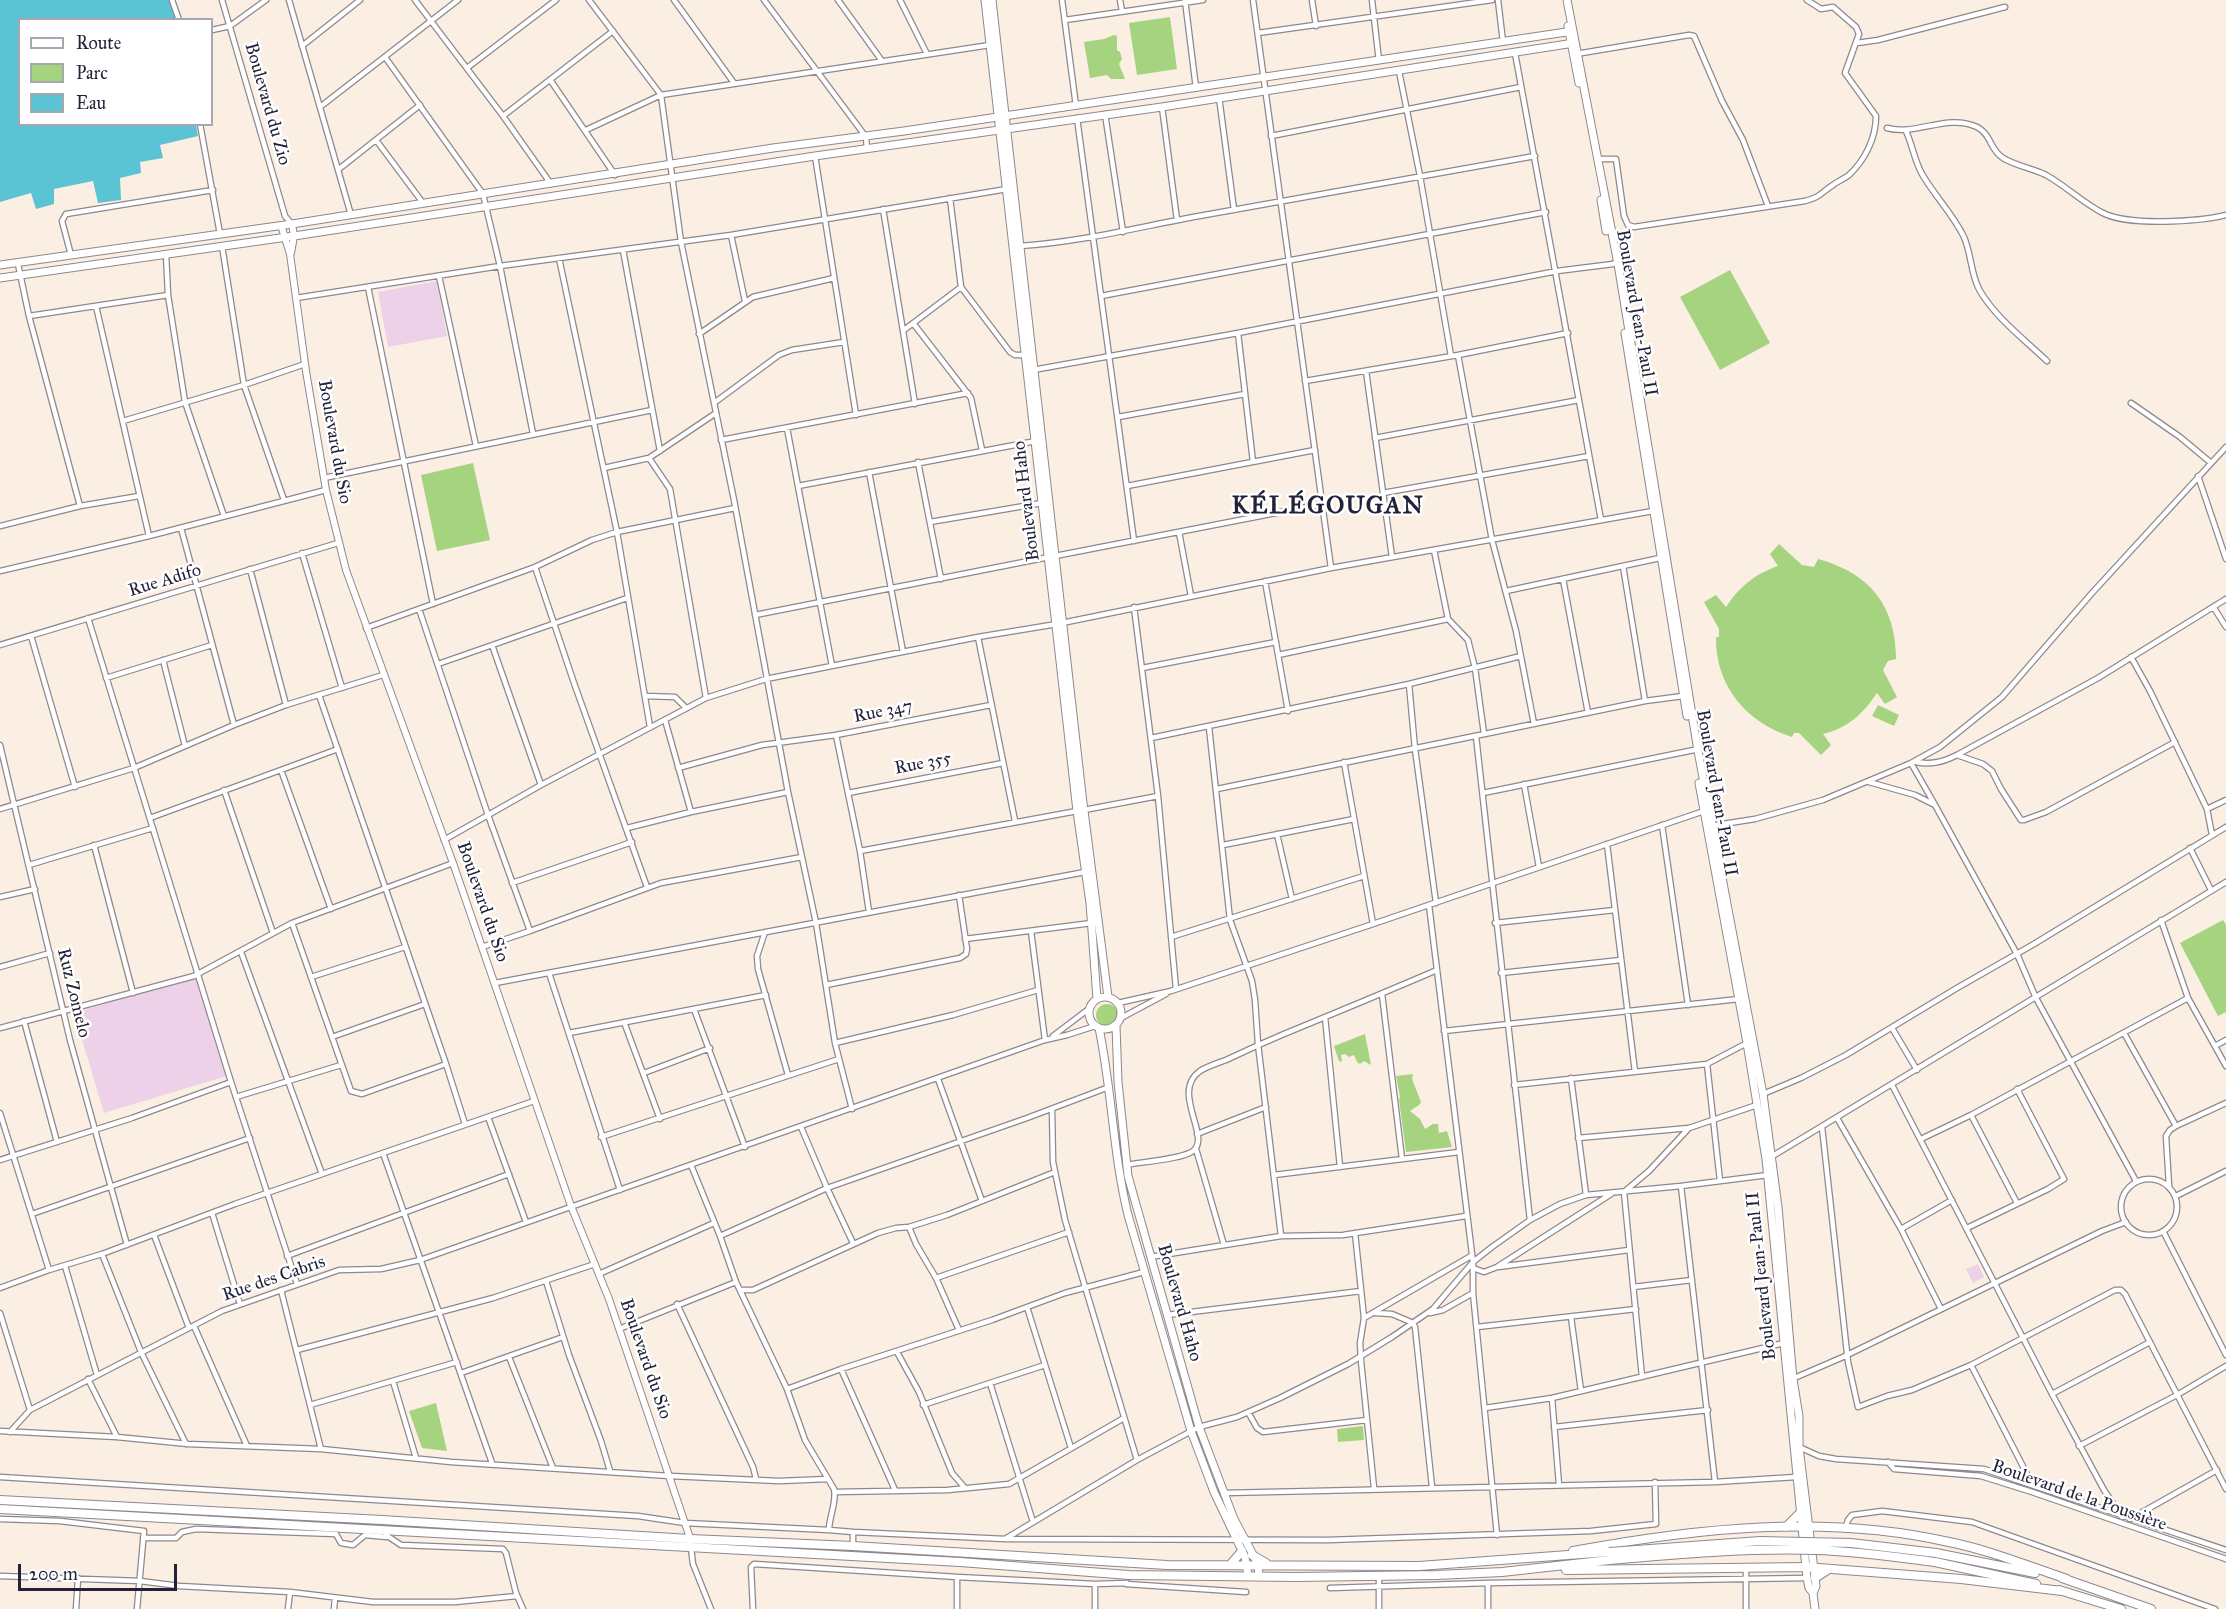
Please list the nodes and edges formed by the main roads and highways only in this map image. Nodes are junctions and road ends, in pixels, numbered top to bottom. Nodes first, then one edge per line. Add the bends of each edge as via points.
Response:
1 (985, 0) edge
2 (992, 0) edge
3 (1565, 0) edge
4 (1571, 32) junction
5 (1574, 43) junction
6 (1576, 54) junction
7 (1002, 116) junction
8 (1004, 129) junction
9 (1615, 263) junction
10 (0, 265) edge
11 (0, 278) edge
12 (1031, 370) junction
13 (1081, 810) junction
14 (1709, 826) junction
15 (1108, 997) junction
16 (1097, 999) junction
17 (1116, 1026) junction
18 (1097, 1027) junction
19 (1768, 1158) junction
20 (1790, 1379) junction
21 (1209, 1455) junction
22 (1201, 1458) junction
23 (0, 1500) edge
24 (0, 1509) edge
25 (1799, 1514) junction
26 (1805, 1525) junction
27 (1786, 1527) junction
28 (1240, 1540) junction
29 (691, 1544) junction
30 (1242, 1551) junction
31 (1252, 1555) junction
32 (1543, 1556) junction
33 (1609, 1556) junction
34 (1247, 1564) junction
35 (1258, 1564) junction
36 (1270, 1564) junction
37 (1230, 1565) junction
38 (1809, 1568) junction
39 (1532, 1569) junction
40 (1829, 1569) junction
41 (1248, 1576) junction
42 (1259, 1576) junction
43 (1811, 1578) junction
44 (2067, 1579) junction
45 (2062, 1591) junction
46 (1815, 1609) edge
47 (2121, 1609) edge
48 (2151, 1609) edge

1 - 7 main road, Boulevard Haho
2 - 7 main road, Boulevard Haho
3 - 4 main road, Boulevard Jean-Paul II
4 - 5 main road, Boulevard Jean-Paul II
4 - 7 main road
5 - 6 main road, Boulevard Jean-Paul II
5 - 8 main road
6 - 9 main road, Boulevard Jean-Paul II
6 - 9 main road, Boulevard Jean-Paul II
7 - 8 main road, Boulevard Haho
7 - 10 main road
8 - 11 main road
8 - 12 main road, Boulevard Haho
8 - 12 main road, Boulevard Haho via 1007,189
9 - 14 main road, Boulevard Jean-Paul II
9 - 14 main road, Boulevard Jean-Paul II via 1683,696
12 - 13 main road, Boulevard Haho
13 - 15 main road, Boulevard Haho
13 - 16 main road, Boulevard Haho
14 - 19 main road, Boulevard Jean-Paul II
14 - 19 main road, Boulevard Jean-Paul II via 1763,1094
15 - 16 main road
15 - 17 main road via 1118,1003 1122,1012
16 - 18 main road via 1090,1008 1090,1018
17 - 18 main road
17 - 21 main road, Boulevard Haho via 1126,1165
18 - 22 main road, Boulevard Haho via 1105,1052 1120,1182
19 - 20 main road, Boulevard Jean-Paul II
19 - 20 main road, Boulevard Jean-Paul II via 1781,1239
20 - 25 main road, Boulevard Jean-Paul II
20 - 26 main road, Boulevard Jean-Paul II via 1799,1416
21 - 22 main road
21 - 28 main road, Boulevard Haho
22 - 28 main road, Boulevard Haho
23 - 29 main road via 393,1521
24 - 29 main road via 385,1534
25 - 26 main road, Boulevard Jean-Paul II
25 - 27 main road
26 - 27 main road
26 - 38 main road, Boulevard Jean-Paul II
26 - 44 main road via 1949,1542
27 - 32 main road via 1695,1532
28 - 30 main road, Boulevard Haho
28 - 31 main road, Boulevard Haho
29 - 37 main road via 853,1546 1108,1563
29 - 41 main road via 1129,1575
30 - 34 main road, Boulevard Haho
30 - 37 main road
31 - 35 main road, Boulevard Haho
31 - 36 main road
32 - 33 main road
32 - 36 main road via 1419,1566
33 - 39 main road
33 - 44 main road, bridge via 1760,1541 1851,1543 1936,1553
33 - 45 main road, bridge via 1719,1551 1848,1552 1935,1562
34 - 35 main road
34 - 37 main road
34 - 41 main road, Boulevard Haho
35 - 36 main road
35 - 42 main road, Boulevard Haho
38 - 39 main road
38 - 40 main road
38 - 43 main road, Boulevard Jean-Paul II
39 - 42 main road via 1448,1575
40 - 43 main road
40 - 45 main road
41 - 42 main road
43 - 46 main road, Boulevard Jean-Paul II via 1816,1586
44 - 48 main road
45 - 47 main road

